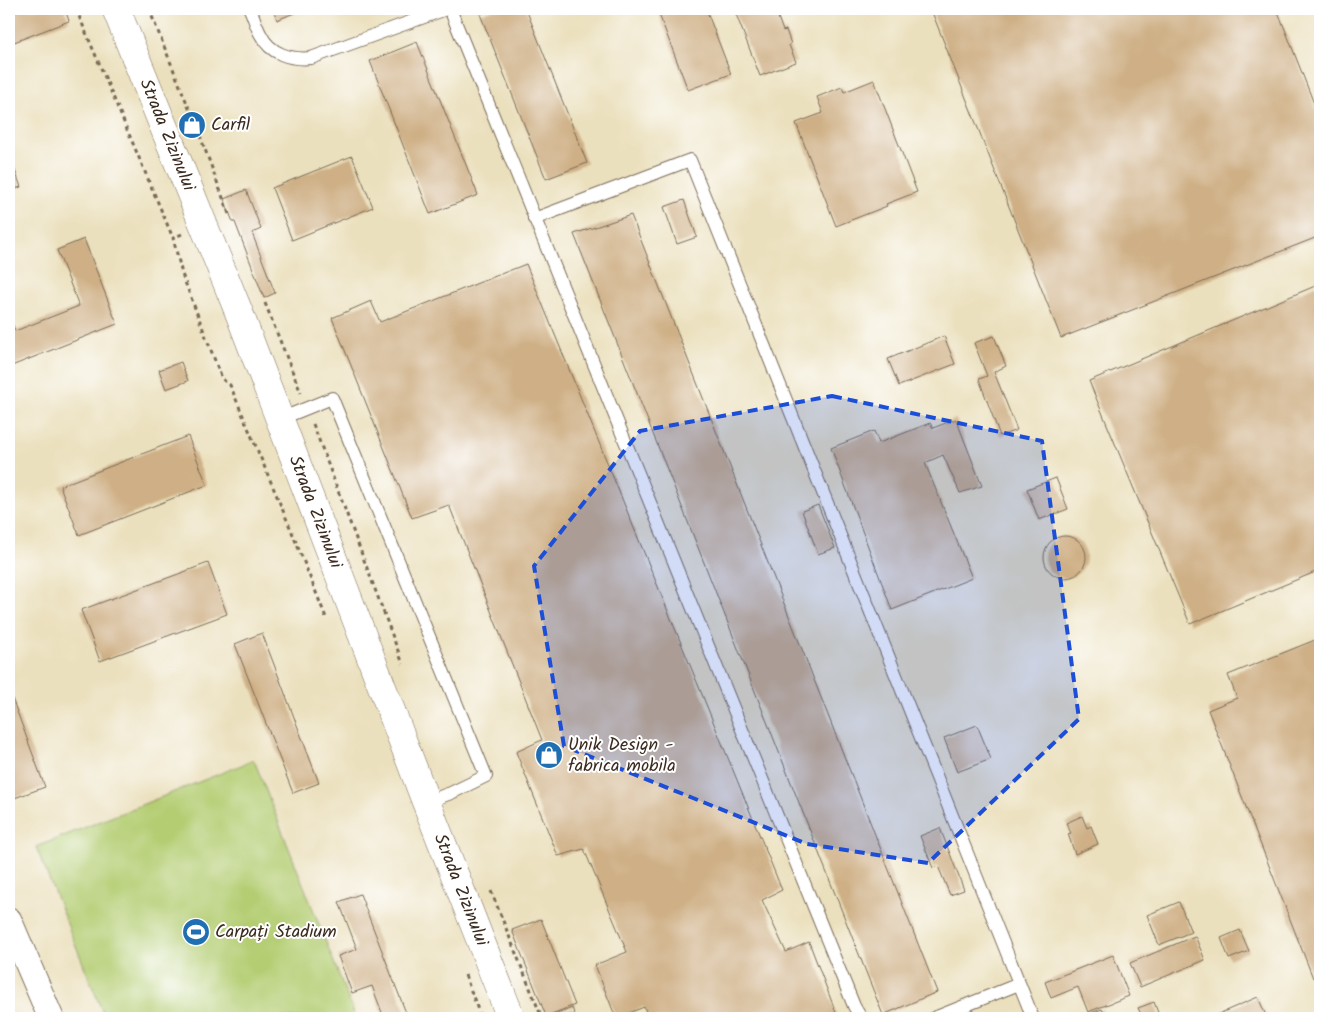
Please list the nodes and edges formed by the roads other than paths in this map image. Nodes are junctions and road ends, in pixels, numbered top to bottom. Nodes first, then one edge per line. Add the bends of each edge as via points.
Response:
1 (116, 9) edge
2 (250, 9) edge
3 (448, 9) edge
4 (534, 219) junction
5 (280, 419) junction
6 (426, 802) junction
7 (9, 920) edge
8 (1019, 984) junction
9 (50, 1018) edge
10 (511, 1018) edge
11 (861, 1018) edge
12 (934, 1018) edge
13 (1033, 1018) edge

1 - 5 main road, Strada Zizinului
2 - 3 lane via 268,46 288,58 300,59 311,58
3 - 4 lane
4 - 8 lane via 690,160
4 - 11 lane
5 - 6 main road, Strada Zizinului
5 - 6 lane via 332,398 486,776
6 - 10 main road, Strada Zizinului
7 - 9 street
8 - 12 lane
8 - 13 lane

